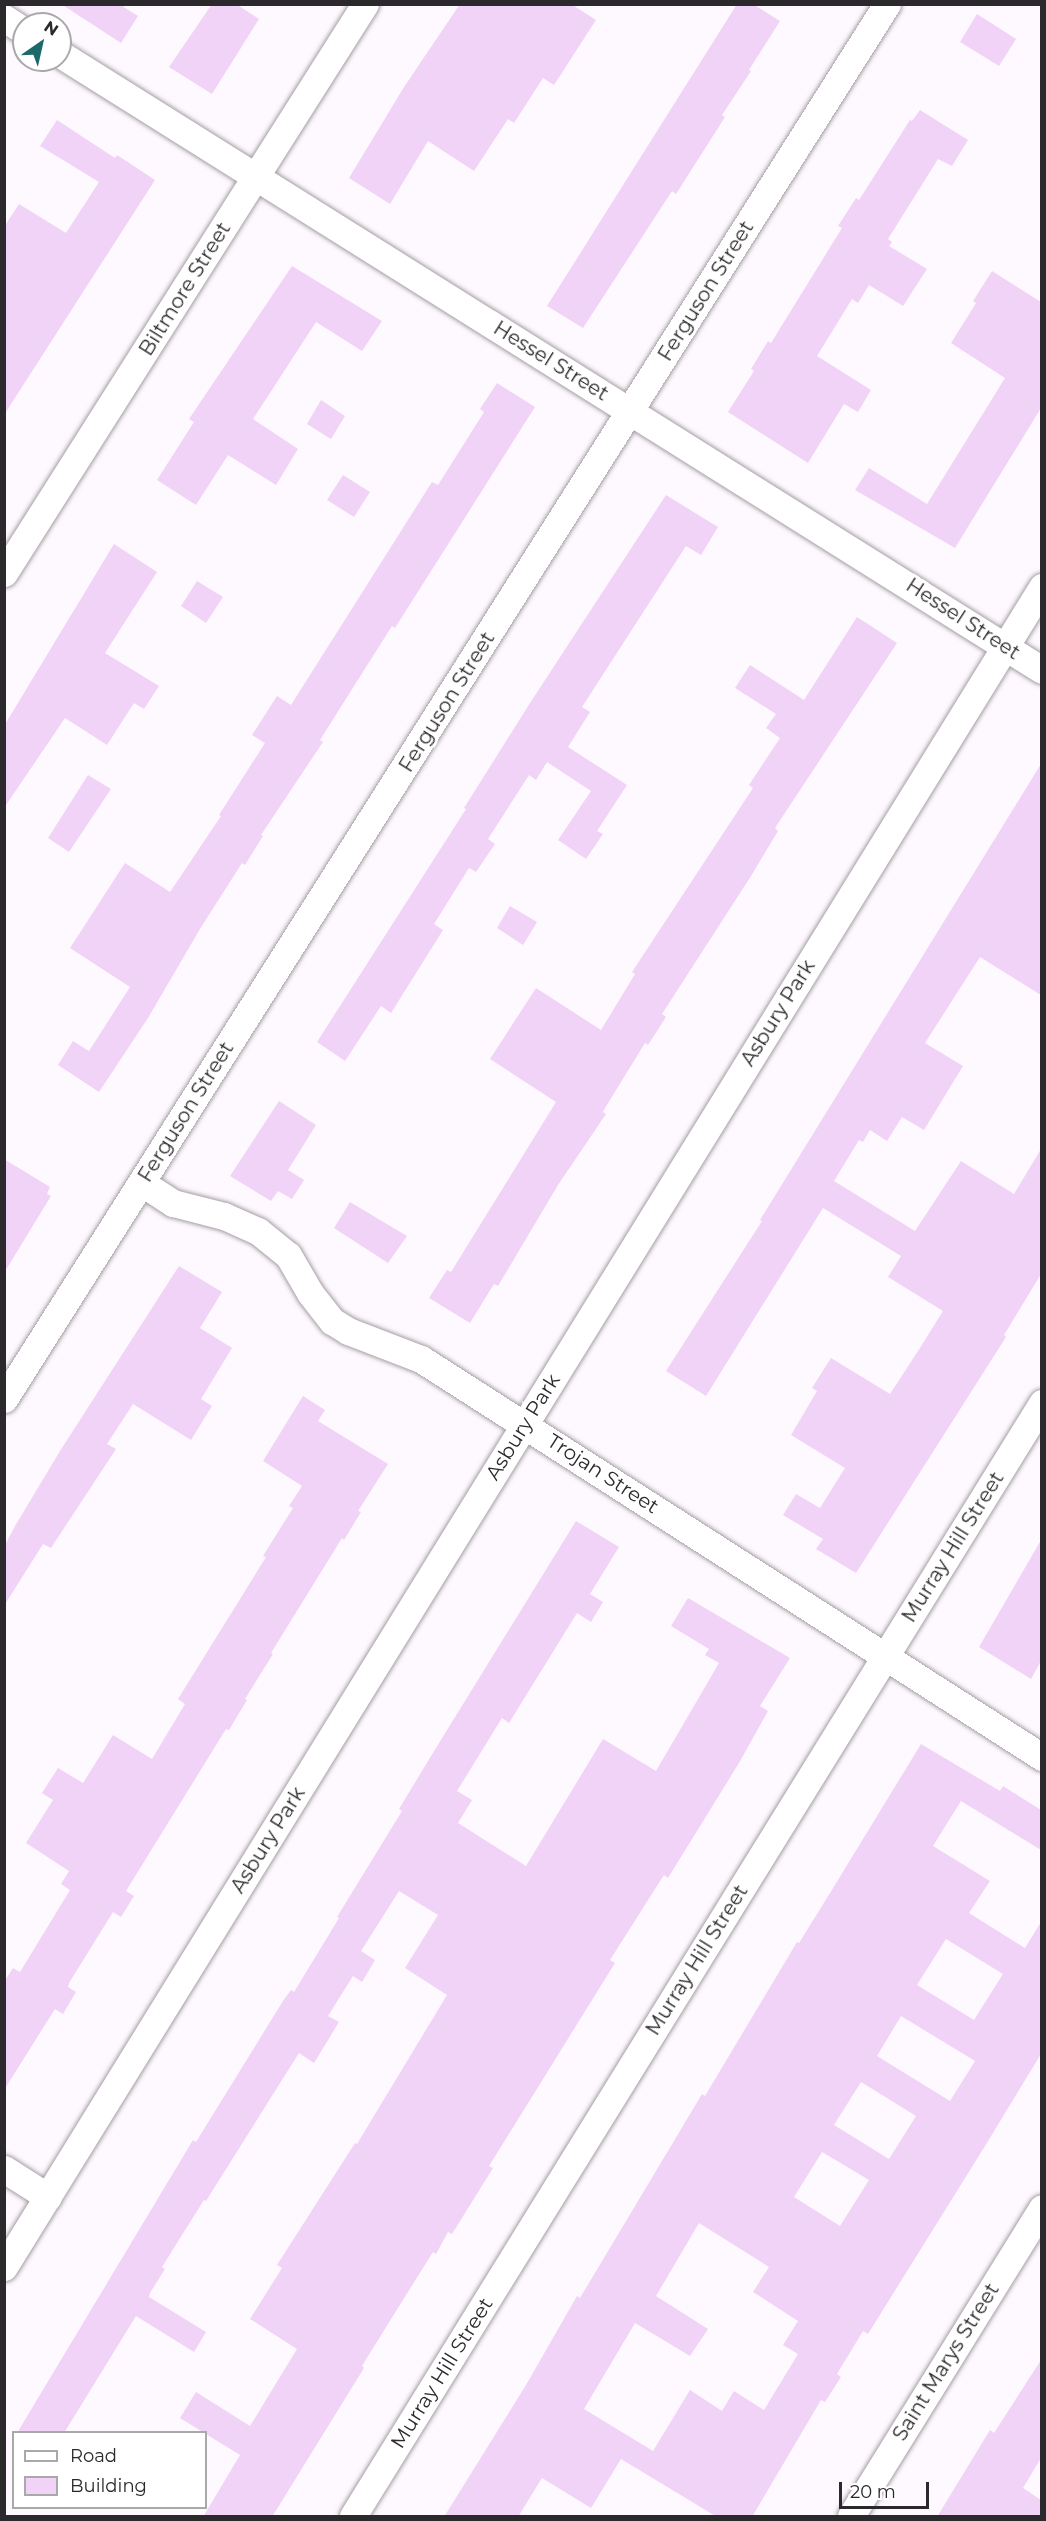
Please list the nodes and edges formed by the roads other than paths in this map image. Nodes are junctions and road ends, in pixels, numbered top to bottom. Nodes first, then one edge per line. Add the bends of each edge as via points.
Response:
1 (365, 4) edge
2 (887, 4) edge
3 (72, 62) edge
4 (255, 178) junction
5 (630, 411) junction
6 (4, 573) edge
7 (1041, 587) edge
8 (1005, 646) junction
9 (1041, 670) edge
10 (142, 1183) junction
11 (4, 1399) edge
12 (1041, 1403) edge
13 (525, 1424) junction
14 (886, 1656) junction
15 (1041, 1757) edge
16 (4, 2169) edge
17 (48, 2197) junction
18 (1041, 2208) edge
19 (4, 2267) edge
20 (353, 2517) edge
21 (850, 2517) edge

1 - 4 street, Biltmore Street
2 - 5 street, Ferguson Street
3 - 4 street, Hessel Street
4 - 5 street, Hessel Street
4 - 6 street, Biltmore Street
5 - 8 street, Hessel Street
5 - 10 street, Ferguson Street
7 - 8 street, Asbury Park
8 - 9 street, Hessel Street
8 - 13 street, Asbury Park
10 - 11 street, Ferguson Street
10 - 13 street, Trojan Street via 173,1203 224,1216 258,1231 288,1255 332,1321 421,1359
12 - 14 street, Murray Hill Street
13 - 14 street, Trojan Street
13 - 17 street, Asbury Park
14 - 15 street, Trojan Street
14 - 20 street, Murray Hill Street
16 - 17 street
17 - 19 street, Asbury Park
18 - 21 street, Saint Marys Street

